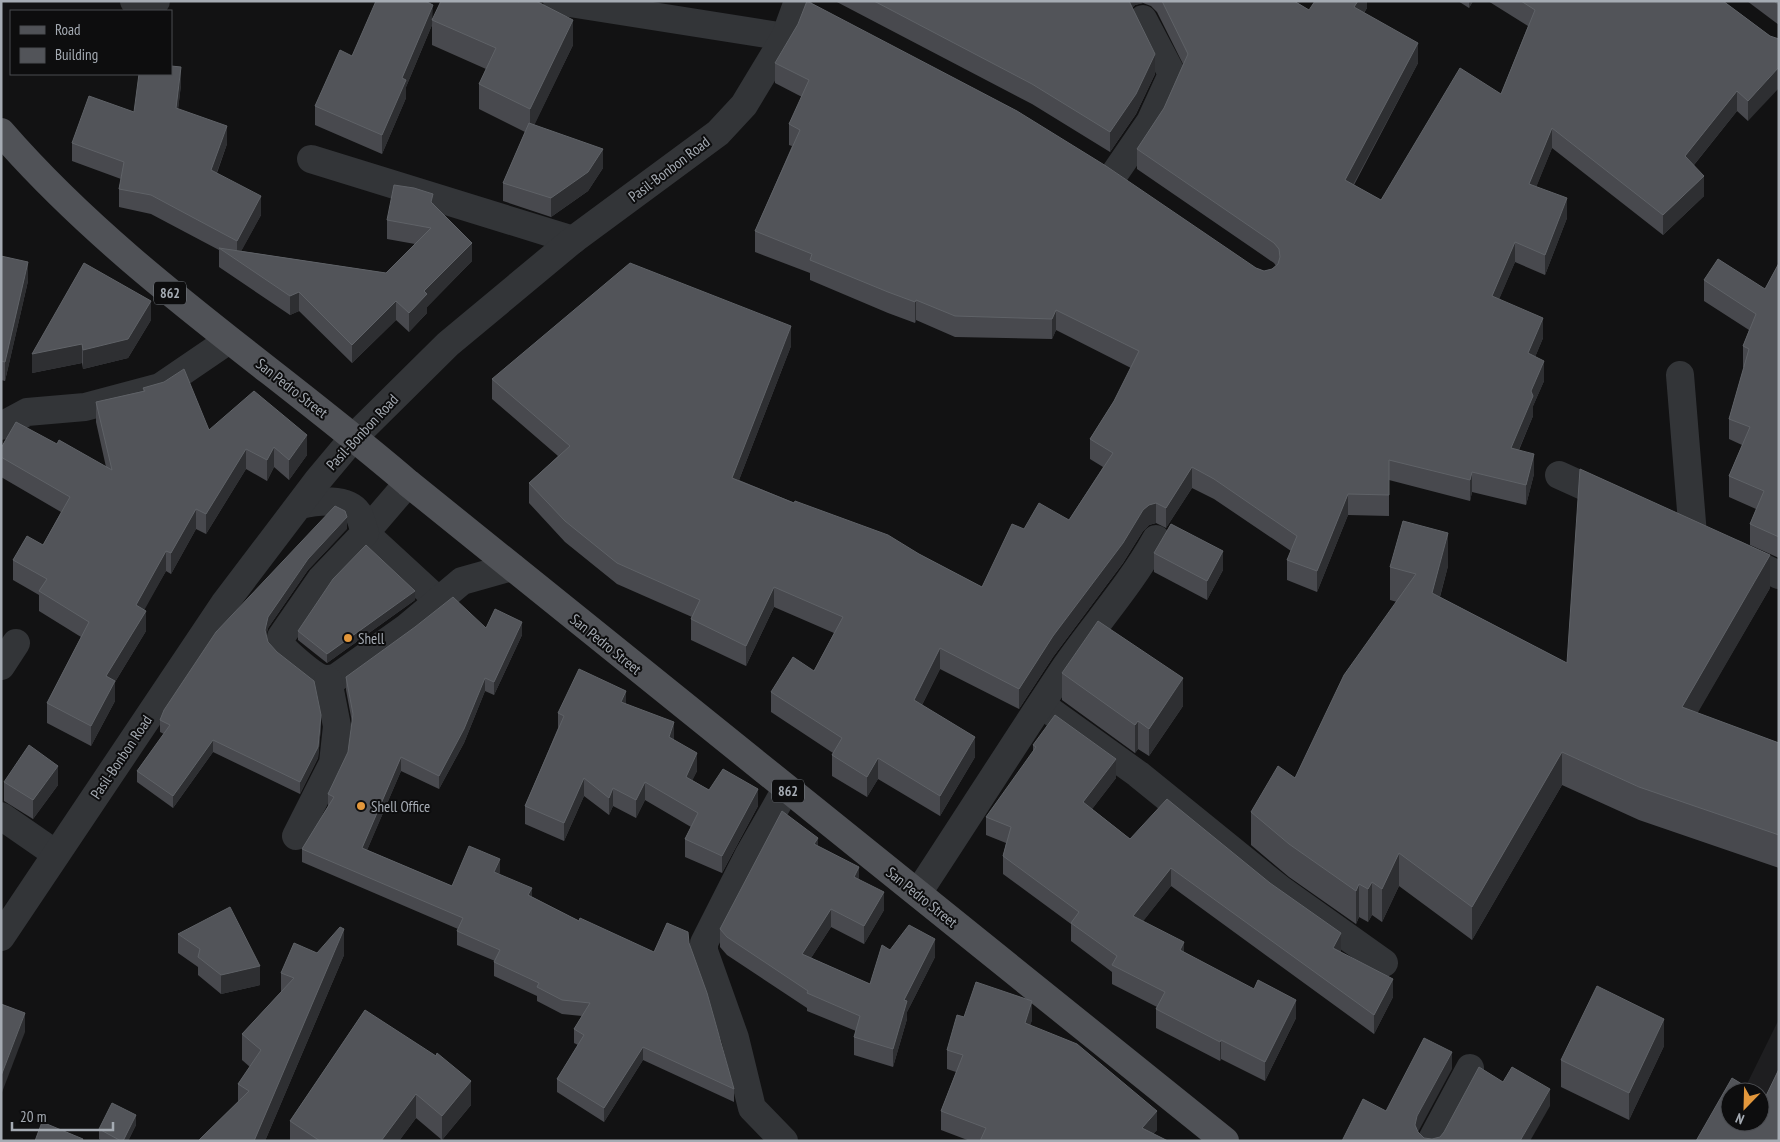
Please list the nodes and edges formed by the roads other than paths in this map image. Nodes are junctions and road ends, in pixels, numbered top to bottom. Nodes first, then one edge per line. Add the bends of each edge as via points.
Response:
1 (134, 1) edge
2 (156, 1) edge
3 (557, 1) edge
4 (806, 4) edge
5 (1143, 19) dead end
6 (785, 37) junction
7 (1, 132) edge
8 (1091, 158) edge
9 (312, 159) dead end
10 (1115, 173) junction
11 (1139, 190) edge
12 (573, 240) junction
13 (229, 340) junction
14 (1680, 375) dead end
15 (1, 426) edge
16 (354, 437) junction
17 (1559, 475) dead end
18 (408, 483) junction
19 (300, 505) junction
20 (1633, 508) edge
21 (1664, 522) edge
22 (364, 533) junction
23 (1693, 535) junction
24 (1156, 539) dead end
25 (512, 566) junction
26 (1779, 575) edge
27 (440, 602) junction
28 (16, 643) dead end
29 (1, 666) edge
30 (328, 680) junction
31 (1042, 705) junction
32 (786, 789) junction
33 (1, 816) edge
34 (296, 836) dead end
35 (56, 854) junction
36 (918, 893) junction
37 (1, 938) edge
38 (1384, 963) dead end
39 (1470, 1068) dead end
40 (784, 1141) edge
41 (1225, 1141) edge
42 (1432, 1141) edge

1 - 2 street
3 - 6 street
4 - 6 street, Pasil-Bonbon Road
5 - 10 street via 1172,74 1150,122
6 - 12 street, Pasil-Bonbon Road via 744,105 718,133
7 - 13 main road, San Pedro Street / 862 via 88,223
8 - 10 street
9 - 12 street
10 - 11 street
12 - 16 street, Pasil-Bonbon Road via 448,344
13 - 15 street via 160,387 85,407 27,412
13 - 16 main road, San Pedro Street / 862
14 - 23 street
16 - 18 main road, San Pedro Street / 862
16 - 19 street, Pasil-Bonbon Road
17 - 20 street
18 - 22 street
18 - 25 main road, San Pedro Street / 862
19 - 22 street via 314,502 346,504 358,513
19 - 35 street, Pasil-Bonbon Road via 224,604
21 - 23 street
22 - 27 street
22 - 30 street via 321,579 281,637 280,644 285,650 319,677
23 - 26 street
24 - 31 street via 1138,571 1112,602
25 - 27 street via 462,581
25 - 32 main road, San Pedro Street / 862
27 - 30 street via 351,668
28 - 29 street
30 - 34 street via 337,726 333,763
31 - 36 street
31 - 38 street via 1138,774 1280,888
32 - 36 main road, San Pedro Street / 862
32 - 40 street via 704,943 704,952 735,1038 752,1108
33 - 35 street
35 - 37 street, Pasil-Bonbon Road
36 - 41 main road, San Pedro Street / 862
39 - 42 street

